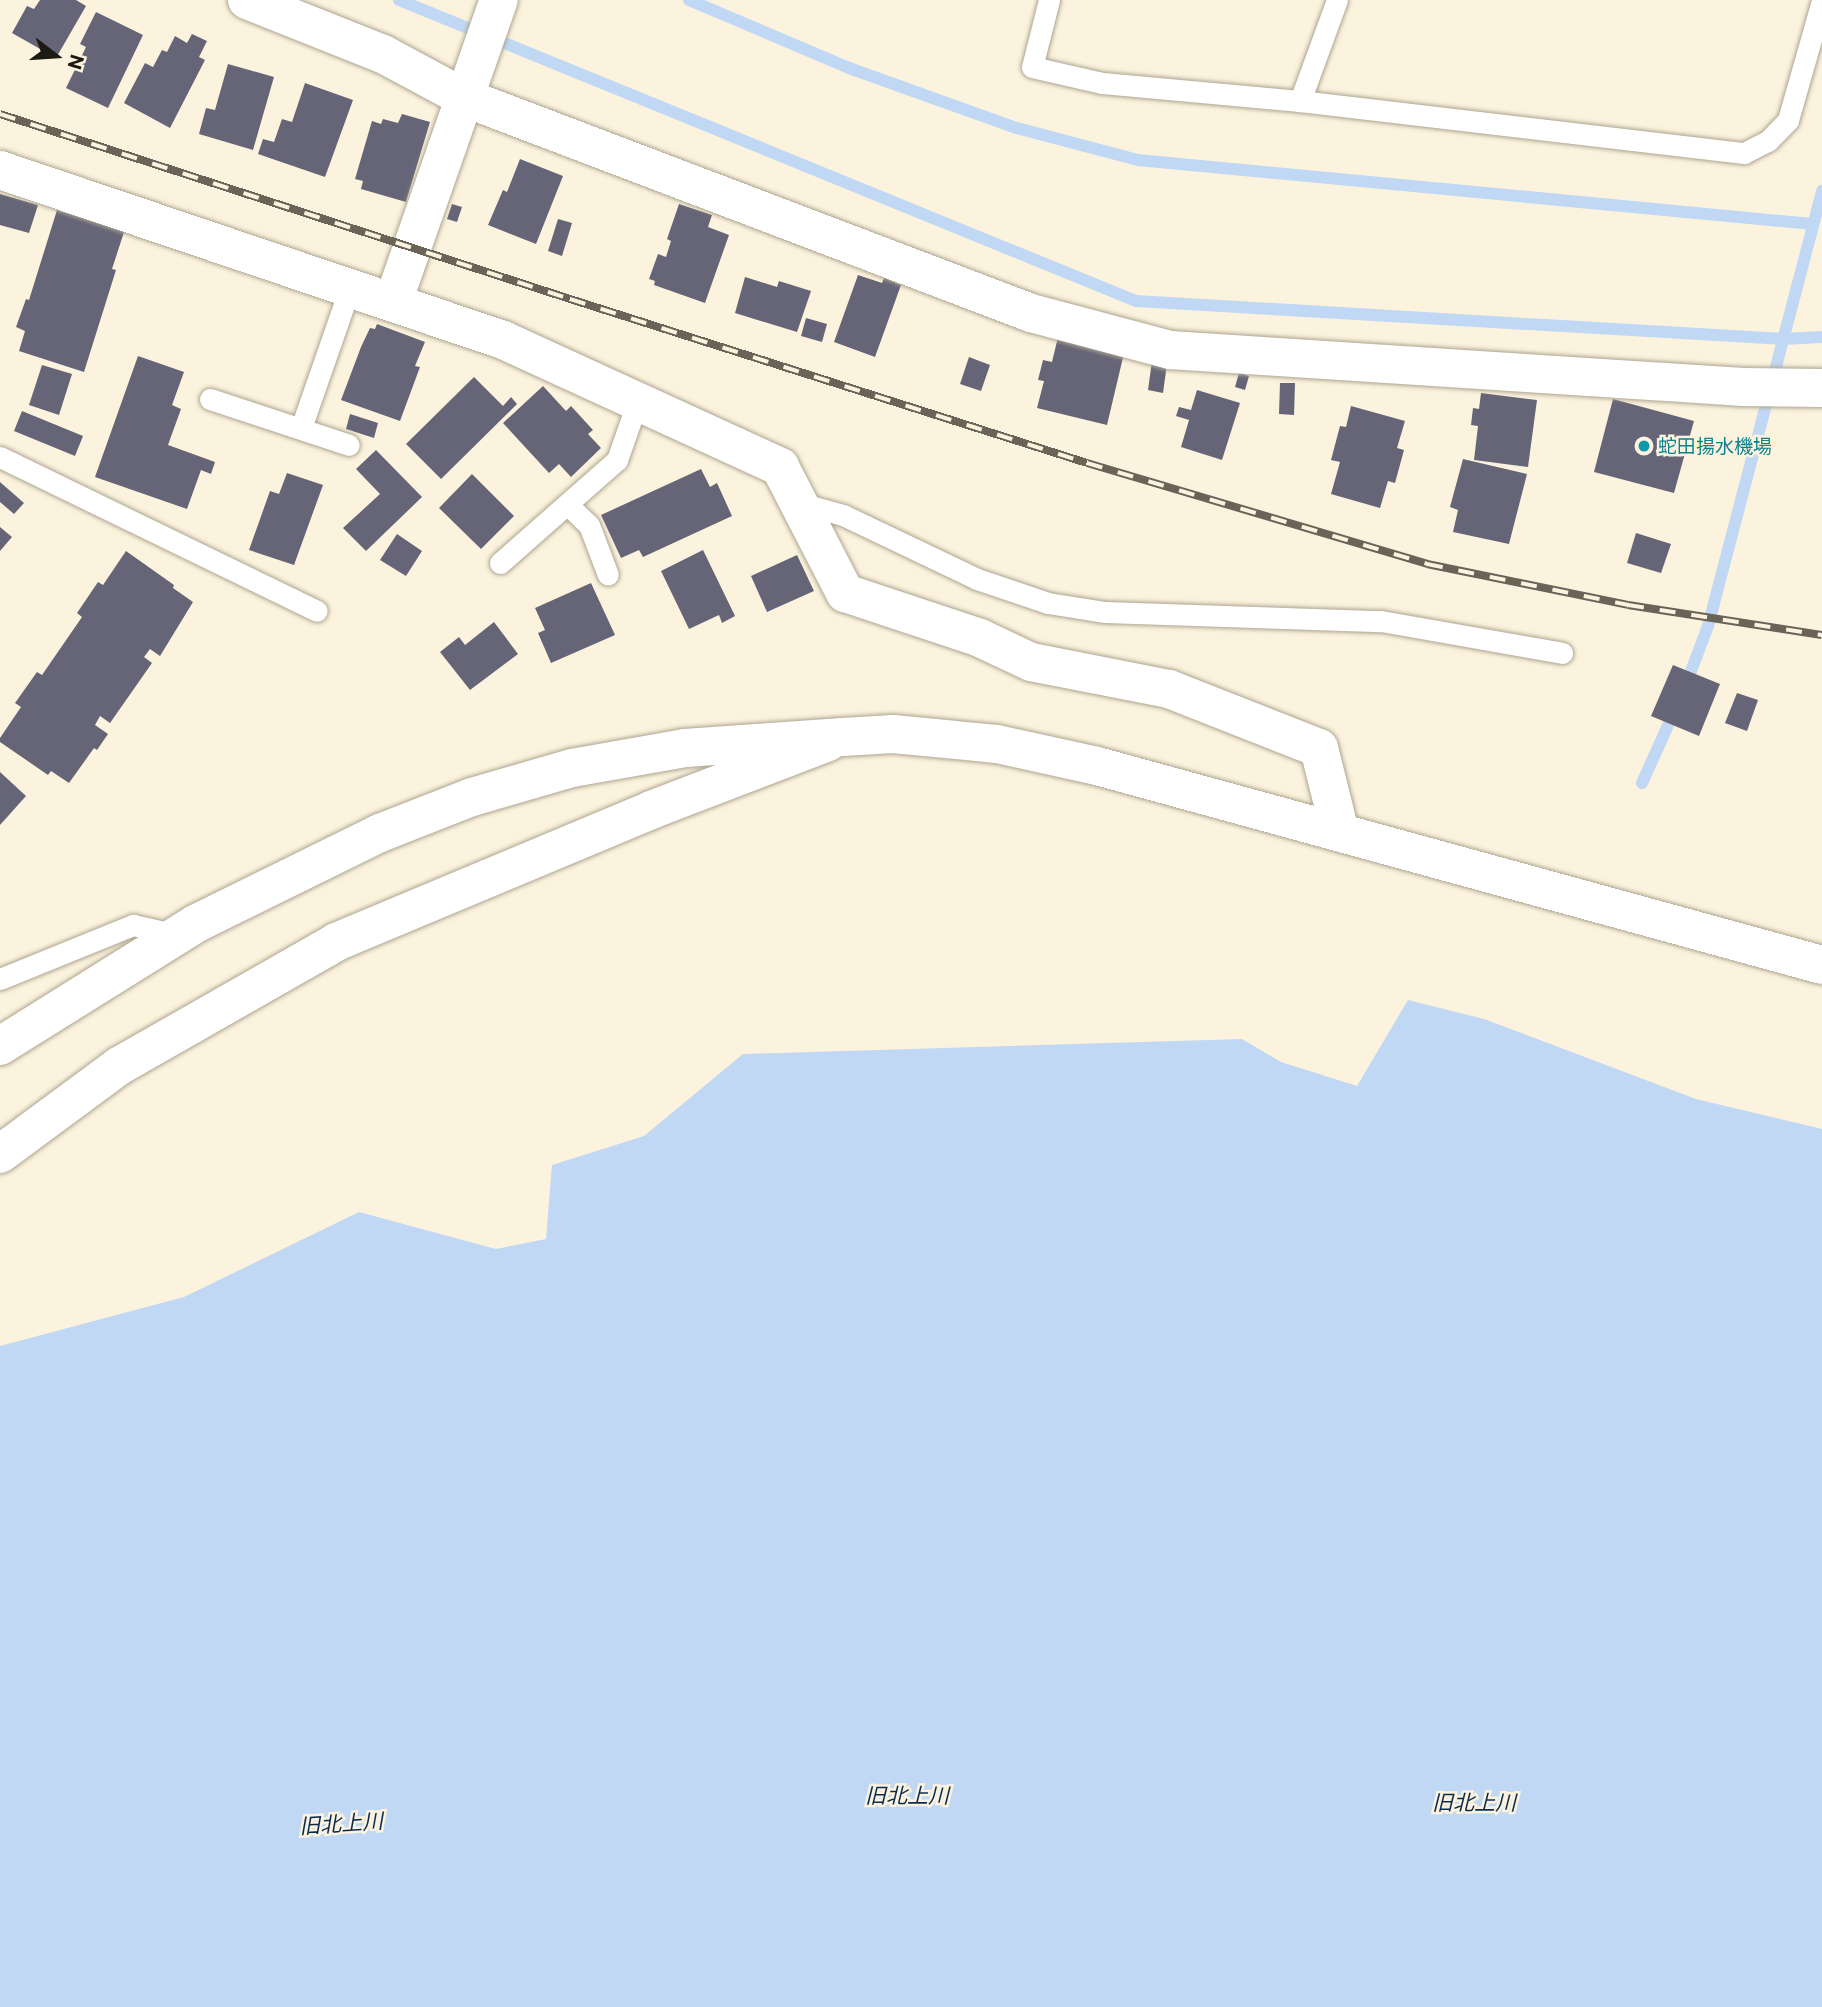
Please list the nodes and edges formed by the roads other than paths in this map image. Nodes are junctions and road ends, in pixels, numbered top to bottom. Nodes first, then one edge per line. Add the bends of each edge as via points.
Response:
1 (247, 0) edge
2 (499, 0) edge
3 (1049, 0) edge
4 (1337, 0) edge
5 (1822, 1) edge
6 (463, 97) junction
7 (1300, 101) junction
8 (0, 170) edge
9 (350, 287) junction
10 (393, 302) junction
11 (1807, 388) edge
12 (210, 398) dead end
13 (637, 403) junction
14 (301, 428) junction
15 (349, 446) dead end
16 (0, 457) edge
17 (800, 503) junction
18 (567, 504) junction
19 (500, 563) dead end
20 (608, 575) dead end
21 (317, 611) dead end
22 (1562, 653) dead end
23 (843, 737) junction
24 (1340, 832) junction
25 (178, 935) junction
26 (1822, 965) edge
27 (0, 979) edge
28 (0, 1046) edge
29 (0, 1154) edge

1 - 6 street via 383,54
2 - 6 street
3 - 7 lane via 1032,66 1102,83
4 - 7 lane
5 - 7 lane via 1788,120 1768,141 1744,153
6 - 10 street
6 - 11 street via 1031,313 1170,350
8 - 9 street
9 - 10 street
9 - 14 lane
10 - 13 street via 503,340
12 - 14 lane
13 - 17 street via 780,467
13 - 18 lane via 617,460
14 - 15 lane
16 - 21 lane
17 - 22 lane via 843,515 977,579 1048,603 1105,612 1381,621
17 - 24 street via 845,593 980,638 1031,662 1169,689 1319,748
18 - 19 lane
18 - 20 lane via 589,525
23 - 24 street via 893,734 997,744 1097,766
23 - 25 street via 685,748 572,768 472,797 380,833
23 - 29 street via 651,810 336,942 119,1066
24 - 26 street
25 - 27 lane via 133,925
25 - 28 street

